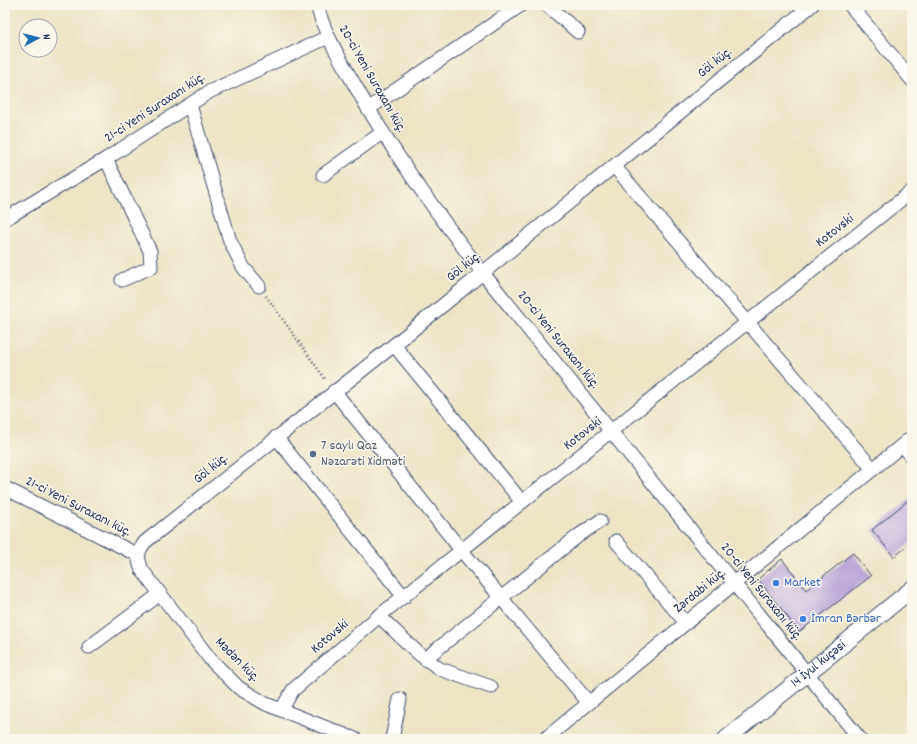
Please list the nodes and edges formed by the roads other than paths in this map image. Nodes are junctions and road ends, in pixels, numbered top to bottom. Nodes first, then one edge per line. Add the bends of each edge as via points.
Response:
1 (317, 5) edge
2 (521, 5) edge
3 (547, 5) edge
4 (812, 5) edge
5 (850, 5) edge
6 (578, 32) dead end
7 (328, 37) junction
8 (912, 80) edge
9 (190, 105) junction
10 (368, 109) junction
11 (383, 132) junction
12 (106, 159) junction
13 (614, 166) junction
14 (323, 175) dead end
15 (912, 191) edge
16 (5, 219) edge
17 (482, 272) junction
18 (122, 280) dead end
19 (259, 286) road end
20 (747, 322) junction
21 (394, 345) junction
22 (334, 391) junction
23 (611, 432) junction
24 (276, 437) junction
25 (912, 437) edge
26 (900, 447) junction
27 (912, 463) edge
28 (873, 469) junction
29 (5, 488) edge
30 (522, 502) junction
31 (600, 521) dead end
32 (616, 541) dead end
33 (462, 551) junction
34 (138, 555) junction
35 (734, 584) junction
36 (912, 589) edge
37 (160, 594) junction
38 (404, 596) junction
39 (501, 598) junction
40 (379, 616) junction
41 (686, 623) junction
42 (89, 647) dead end
43 (425, 659) junction
44 (807, 673) junction
45 (491, 688) dead end
46 (400, 699) dead end
47 (589, 703) junction
48 (281, 710) junction
49 (355, 739) edge
50 (392, 739) edge
51 (545, 739) edge
52 (726, 739) edge
53 (860, 739) edge

1 - 7 street, 20-ci Yeni Suraxanı küç.
2 - 10 street
3 - 6 street
4 - 13 street, Göl küç.
5 - 8 street
7 - 9 street, 21-ci Yeni Suraxanı küç. via 236,78
7 - 10 street, 20-ci Yeni Suraxanı küç.
9 - 12 street, 21-ci Yeni Suraxanı küç.
9 - 19 street via 230,241 244,267
10 - 11 street, 20-ci Yeni Suraxanı küç.
11 - 14 street
11 - 17 street, 20-ci Yeni Suraxanı küç. via 436,212
12 - 16 street, 21-ci Yeni Suraxanı küç.
12 - 18 street via 150,251 151,267
13 - 17 street, Göl küç.
13 - 20 street
15 - 20 street, Kotovski
17 - 21 street, Göl küç.
17 - 23 street, 20-ci Yeni Suraxanı küç.
20 - 23 street, Kotovski
20 - 28 street
21 - 22 street, Göl küç.
21 - 30 street
22 - 24 street, Göl küç.
22 - 33 street
23 - 30 street, Kotovski
23 - 35 street, 20-ci Yeni Suraxanı küç.
24 - 34 street, Göl küç. via 145,542
24 - 38 street
25 - 26 street, Zərdabi küç.
26 - 27 lane
26 - 28 street, Zərdabi küç.
28 - 35 street, Zərdabi küç.
29 - 34 street, 21-ci Yeni Suraxanı küç.
30 - 33 street, Kotovski
31 - 39 street
32 - 41 street
33 - 38 street, Kotovski
33 - 39 street
34 - 37 street, Mədən küç. via 142,570
35 - 41 street, Zərdabi küç.
35 - 44 street, 20-ci Yeni Suraxanı küç.
36 - 44 street, 14 İyul küçəsi
37 - 42 street
37 - 48 street, Mədən küç. via 210,659 239,688
38 - 40 street, Kotovski
39 - 43 street
39 - 47 street
40 - 43 street
40 - 48 street, Kotovski via 293,690
41 - 47 street, Zərdabi küç.
43 - 45 street via 440,669
44 - 52 street, 14 İyul küçəsi
44 - 53 street, 20-ci Yeni Suraxanı küç.
46 - 50 street
47 - 51 street, Zərdabi küç.
48 - 49 street, Mədən küç.

